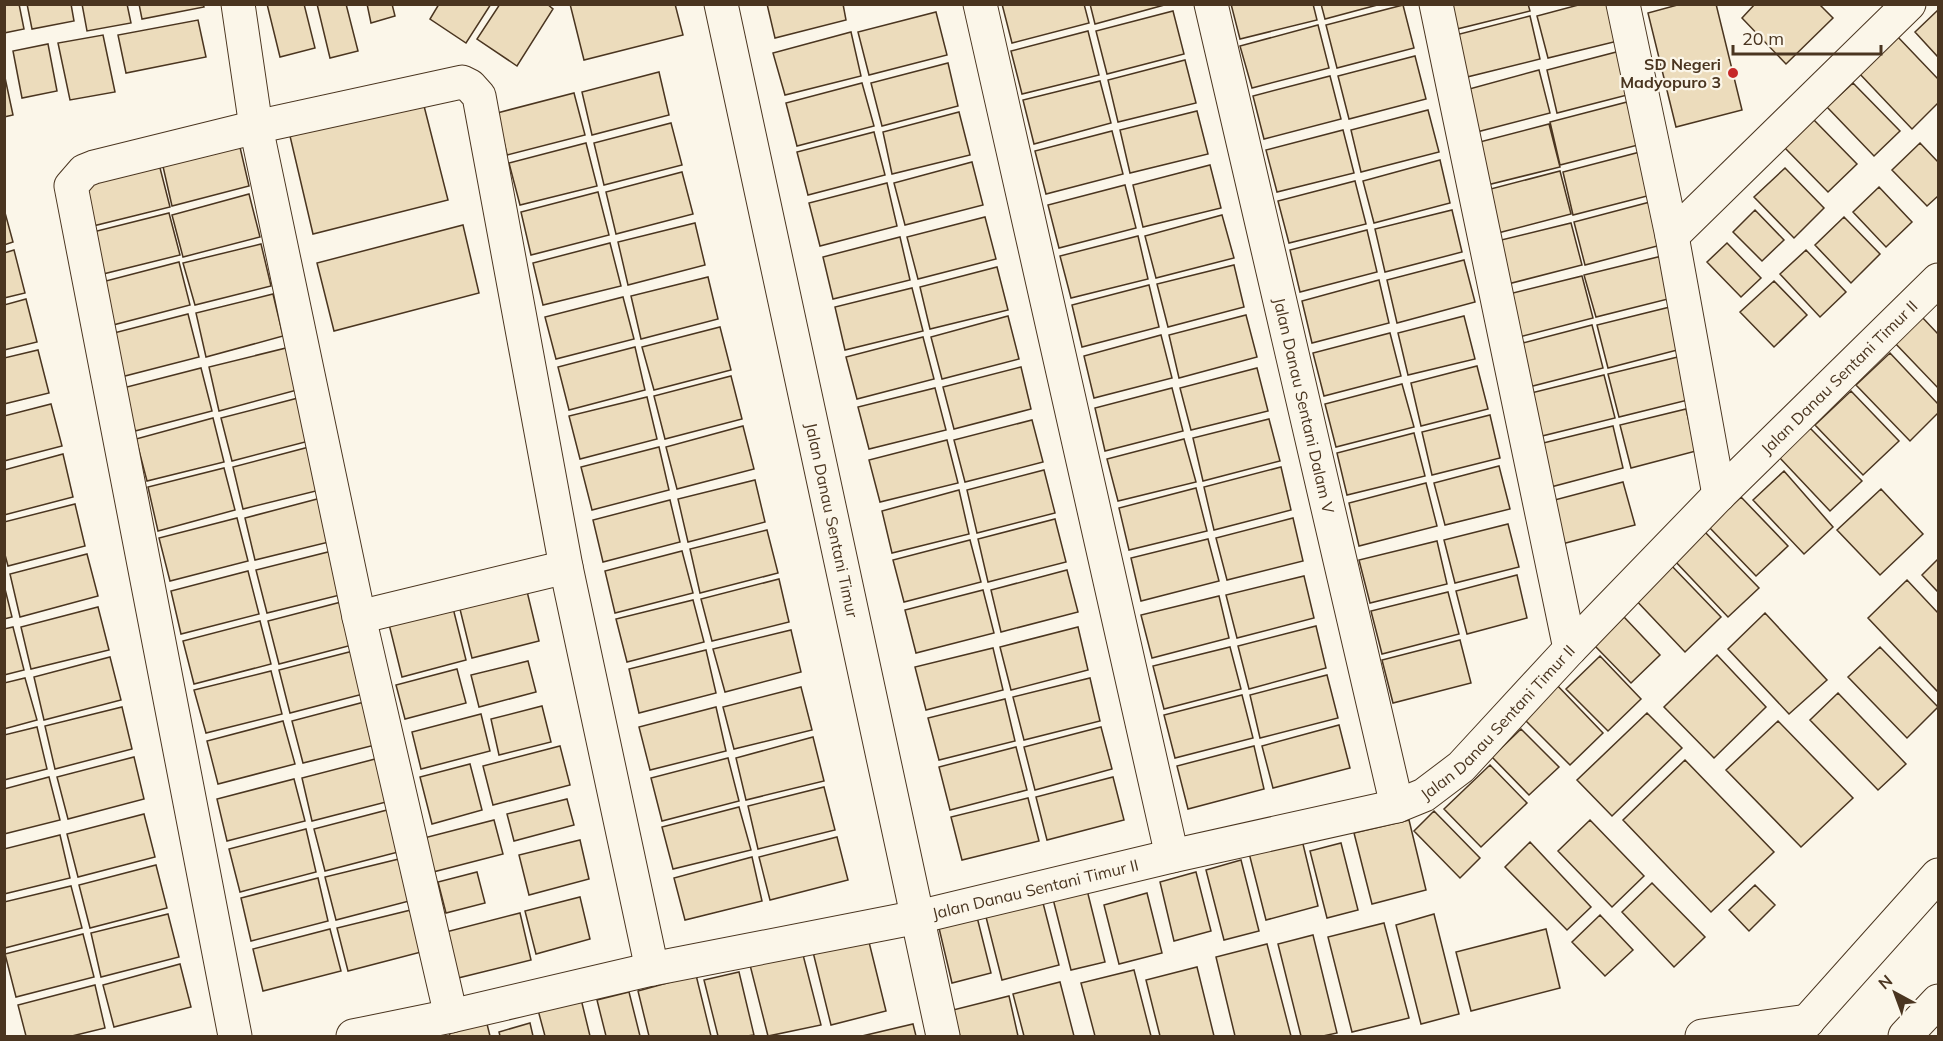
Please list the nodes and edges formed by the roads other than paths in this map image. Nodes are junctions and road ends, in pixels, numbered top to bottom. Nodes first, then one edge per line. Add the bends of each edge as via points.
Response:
1 (238, 4) edge
2 (721, 4) edge
3 (980, 4) edge
4 (1212, 4) edge
5 (1436, 4) edge
6 (1623, 4) edge
7 (1909, 4) edge
8 (256, 127) junction
9 (1672, 236) junction
10 (1938, 280) edge
11 (1719, 495) junction
12 (566, 567) junction
13 (359, 617) junction
14 (1570, 649) junction
15 (1397, 806) junction
16 (1172, 856) junction
17 (1938, 875) edge
18 (918, 917) junction
19 (652, 969) junction
20 (1938, 1001) edge
21 (451, 1016) junction
22 (1801, 1029) edge
23 (235, 1036) edge
24 (353, 1036) edge
25 (943, 1036) edge
26 (1702, 1036) edge
27 (1905, 1036) edge

1 - 8 street
2 - 18 street, Jalan Danau Sentani Timur
3 - 16 street
4 - 15 street, Jalan Danau Sentani Dalam V
5 - 14 street
6 - 9 street
7 - 9 street
8 - 12 street via 462,82 479,96
8 - 13 street
8 - 23 street via 94,167 84,171 71,186
9 - 11 street
10 - 11 street, Jalan Danau Sentani Timur II
11 - 14 street, Jalan Danau Sentani Timur II
12 - 13 street
12 - 19 street
13 - 21 street
14 - 15 street, Jalan Danau Sentani Timur II via 1461,768 1424,795
15 - 16 street, Jalan Danau Sentani Timur II
16 - 18 street, Jalan Danau Sentani Timur II
17 - 22 street
18 - 19 street, Jalan Danau Sentani Timur II
18 - 25 street, Jalan Danau Sentani Timur
19 - 21 street, Jalan Danau Sentani Timur II
20 - 27 street
21 - 24 street, Jalan Danau Sentani Timur II
22 - 26 street

